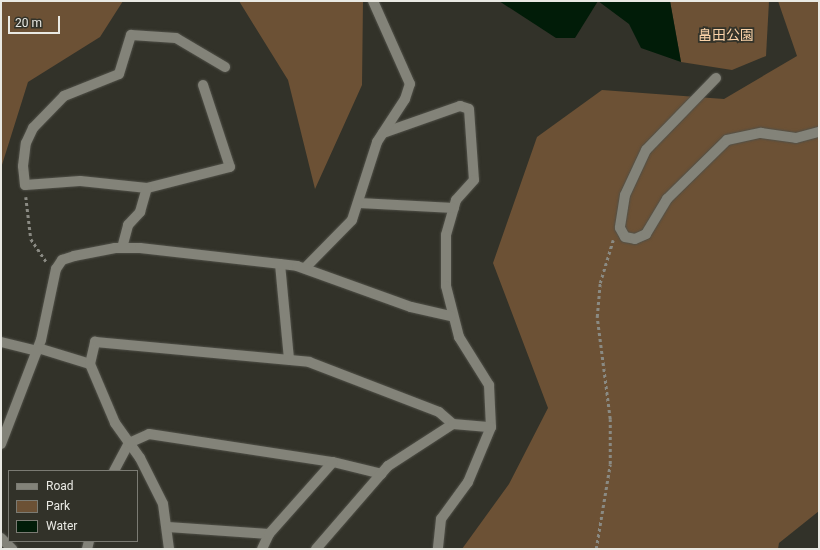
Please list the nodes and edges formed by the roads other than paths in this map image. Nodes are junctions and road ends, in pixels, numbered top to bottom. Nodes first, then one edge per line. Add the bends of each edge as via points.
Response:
1 (373, 1) edge
2 (225, 67) dead end
3 (716, 78) dead end
4 (203, 85) dead end
5 (819, 132) edge
6 (383, 133) junction
7 (147, 188) junction
8 (359, 204) junction
9 (454, 208) junction
10 (122, 248) junction
11 (280, 264) junction
12 (305, 268) junction
13 (451, 316) junction
14 (1, 342) edge
15 (38, 349) junction
16 (288, 360) junction
17 (90, 364) junction
18 (453, 424) junction
19 (491, 427) junction
20 (129, 442) junction
21 (1, 444) edge
22 (333, 462) junction
23 (115, 470) edge
24 (382, 474) junction
25 (168, 527) junction
26 (269, 534) junction
27 (1, 538) edge
28 (12, 549) edge
29 (169, 549) edge
30 (262, 549) edge
31 (316, 549) edge
32 (438, 549) edge

1 - 6 street via 410,84
2 - 7 street via 176,38 131,35 119,74 64,96 33,128 26,143 22,166 25,185 61,181
3 - 5 street via 646,150 625,195 620,228 625,237 635,239 646,234 666,199 727,140 761,133 796,138
4 - 7 street via 230,167
6 - 8 street via 368,163
6 - 9 street via 460,106 469,109 474,180
7 - 10 street via 140,212 128,225
8 - 9 street
8 - 12 street via 343,233
9 - 13 street via 444,255
10 - 11 street
10 - 15 street via 62,260 56,269
11 - 12 street
11 - 16 street
12 - 13 street via 411,307
13 - 19 street via 459,336 489,385
14 - 15 street
15 - 17 street
15 - 21 street
16 - 17 street via 95,342
16 - 18 street via 309,362 341,372 439,412
17 - 20 street via 115,423
18 - 19 street
18 - 24 street
19 - 32 street via 468,482 441,519
20 - 22 street via 150,434
20 - 23 street
20 - 25 street via 163,504
22 - 24 street
22 - 26 street
24 - 31 street
25 - 26 street
25 - 29 street
26 - 30 street
27 - 28 street

